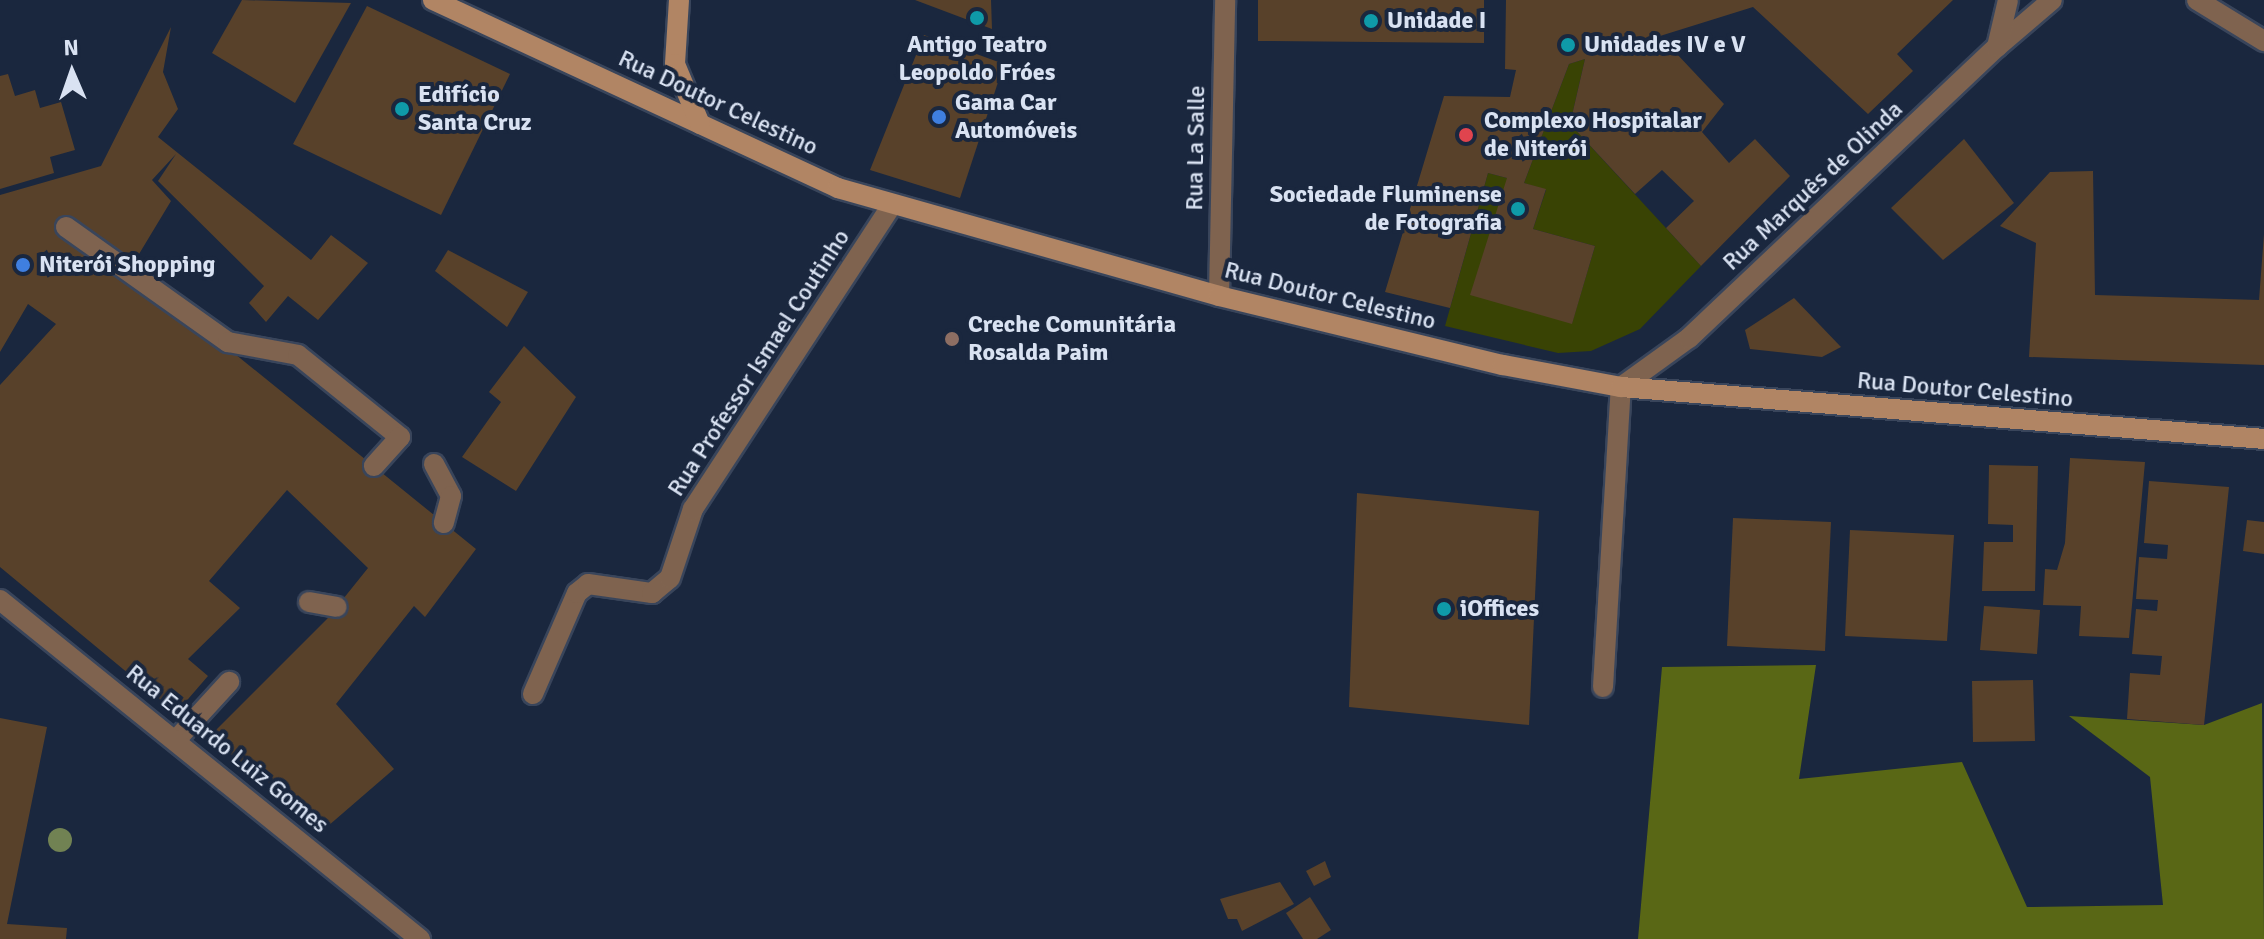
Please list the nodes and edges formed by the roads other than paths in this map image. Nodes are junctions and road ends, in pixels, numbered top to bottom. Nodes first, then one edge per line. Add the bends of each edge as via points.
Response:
1 (433, 0) edge
2 (679, 0) edge
3 (1225, 0) edge
4 (2008, 0) edge
5 (2052, 0) edge
6 (2197, 0) edge
7 (2264, 41) edge
8 (1997, 47) junction
9 (700, 124) junction
10 (892, 205) junction
11 (66, 227) dead end
12 (1219, 296) junction
13 (1621, 387) junction
14 (2264, 439) edge
15 (434, 464) dead end
16 (374, 466) dead end
17 (444, 523) dead end
18 (0, 600) edge
19 (309, 602) dead end
20 (337, 607) dead end
21 (229, 682) dead end
22 (1603, 687) dead end
23 (533, 694) dead end
24 (176, 740) junction
25 (420, 939) edge

1 - 9 main road, Rua Doutor Celestino
2 - 9 main road via 675,64
3 - 12 street, Rua La Salle
4 - 8 street
5 - 8 street, Rua Marquês de Olinda
6 - 7 street
8 - 13 street, Rua Marquês de Olinda via 1689,338
9 - 10 main road, Rua Doutor Celestino
10 - 12 main road, Rua Doutor Celestino
10 - 23 street, Rua Professor Ismael Coutinho via 693,509 670,578 652,593 588,584 577,593
11 - 16 street via 228,342 298,355 400,437
12 - 13 main road, Rua Doutor Celestino
13 - 14 main road, Rua Doutor Celestino
13 - 22 street
15 - 17 street via 451,496
18 - 24 street, Rua Eduardo Luiz Gomes
19 - 20 street
21 - 24 street
24 - 25 street, Rua Eduardo Luiz Gomes

